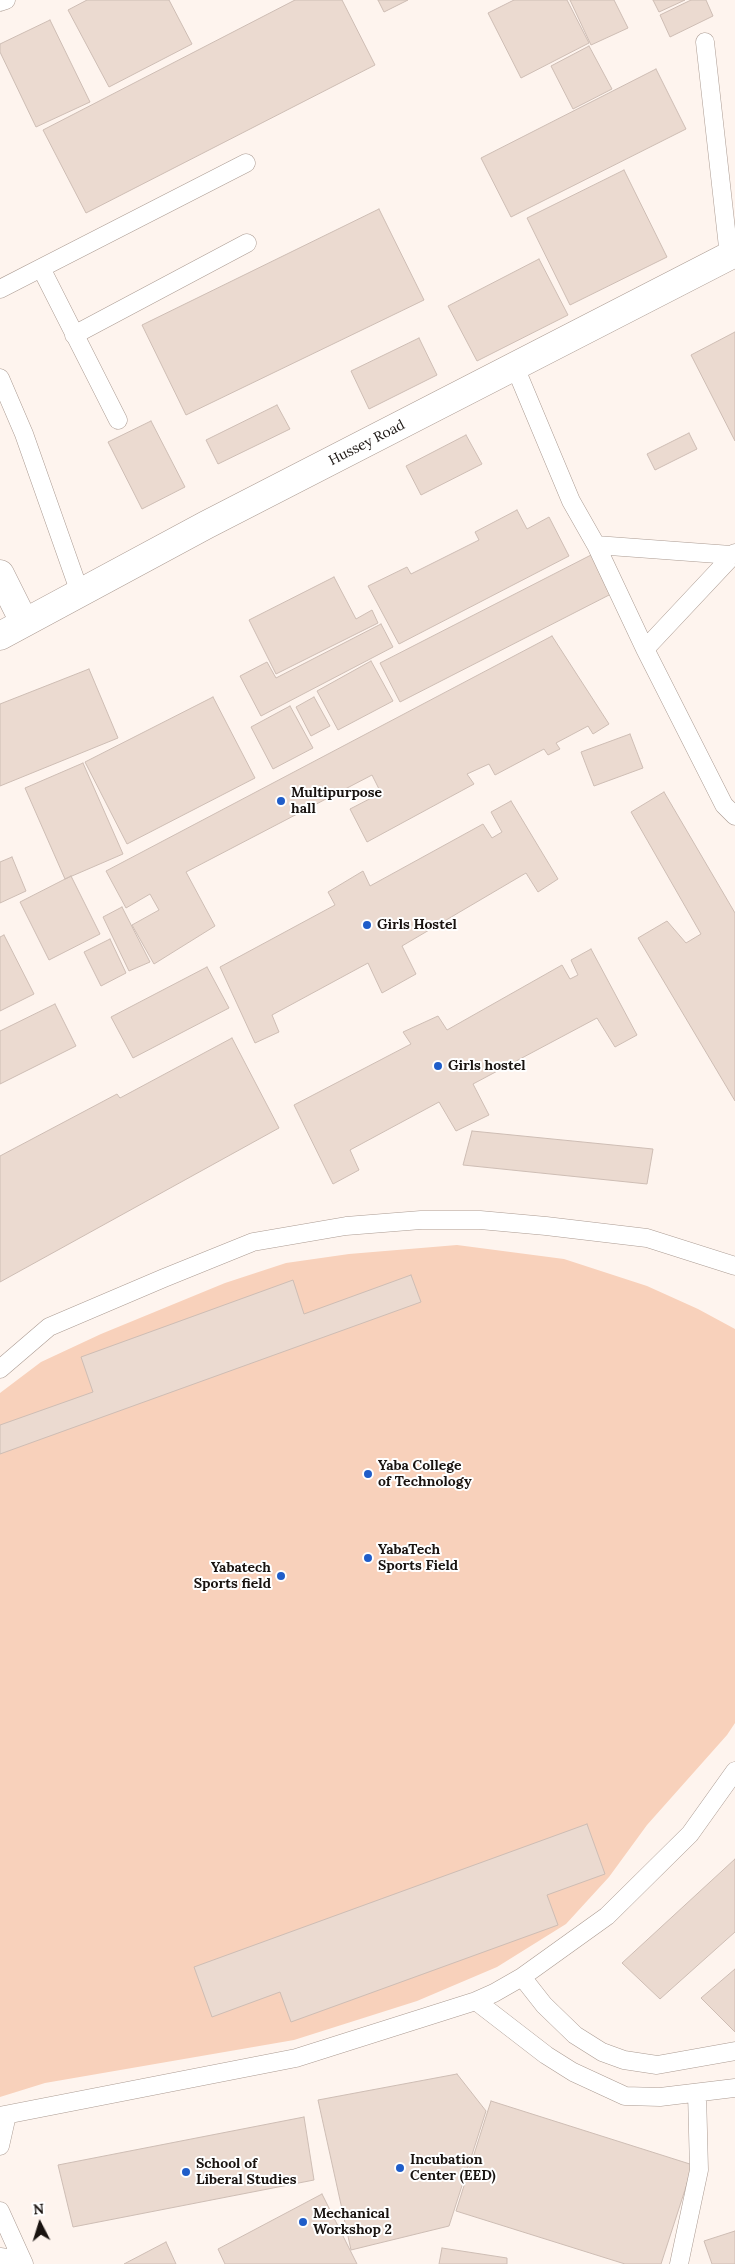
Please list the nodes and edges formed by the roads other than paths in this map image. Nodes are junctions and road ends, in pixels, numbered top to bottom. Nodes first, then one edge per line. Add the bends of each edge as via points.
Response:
1 (6, 0) edge
2 (0, 2) edge
3 (704, 42) dead end
4 (246, 163) dead end
5 (247, 244) dead end
6 (732, 255) edge
7 (41, 268) junction
8 (0, 289) edge
9 (74, 335) junction
10 (515, 367) junction
11 (0, 378) edge
12 (118, 420) dead end
13 (596, 545) junction
14 (733, 554) edge
15 (0, 574) edge
16 (80, 593) junction
17 (24, 622) junction
18 (0, 636) edge
19 (645, 648) junction
20 (735, 816) edge
21 (735, 1266) edge
22 (0, 1369) edge
23 (735, 1771) edge
24 (522, 1976) junction
25 (476, 2001) junction
26 (735, 2051) edge
27 (735, 2088) edge
28 (697, 2094) junction
29 (4, 2116) edge
30 (0, 2146) edge
31 (0, 2212) edge
32 (0, 2257) edge
33 (22, 2262) edge
34 (679, 2264) edge

1 - 2 lane
3 - 6 lane
4 - 7 lane
5 - 9 lane
6 - 10 street, Hussey Road
7 - 8 lane
7 - 9 lane
9 - 12 lane
10 - 13 lane via 571,501
10 - 16 street, Hussey Road via 206,524
11 - 16 lane via 24,434
13 - 14 lane
13 - 19 lane
14 - 19 lane
15 - 17 street
16 - 17 street, Hussey Road
17 - 18 street, Hussey Road
19 - 20 lane via 724,805
21 - 22 lane via 647,1238 546,1226 480,1220 421,1220 346,1226 253,1242 164,1278 49,1327
23 - 24 lane via 690,1834 608,1916
24 - 25 lane
24 - 26 lane via 544,2005 575,2035 602,2052 624,2060 657,2064
25 - 28 lane via 546,2055 573,2072 625,2096
25 - 29 lane via 296,2058
27 - 28 lane
28 - 34 lane via 699,2170
29 - 30 lane
31 - 33 lane
32 - 33 lane

